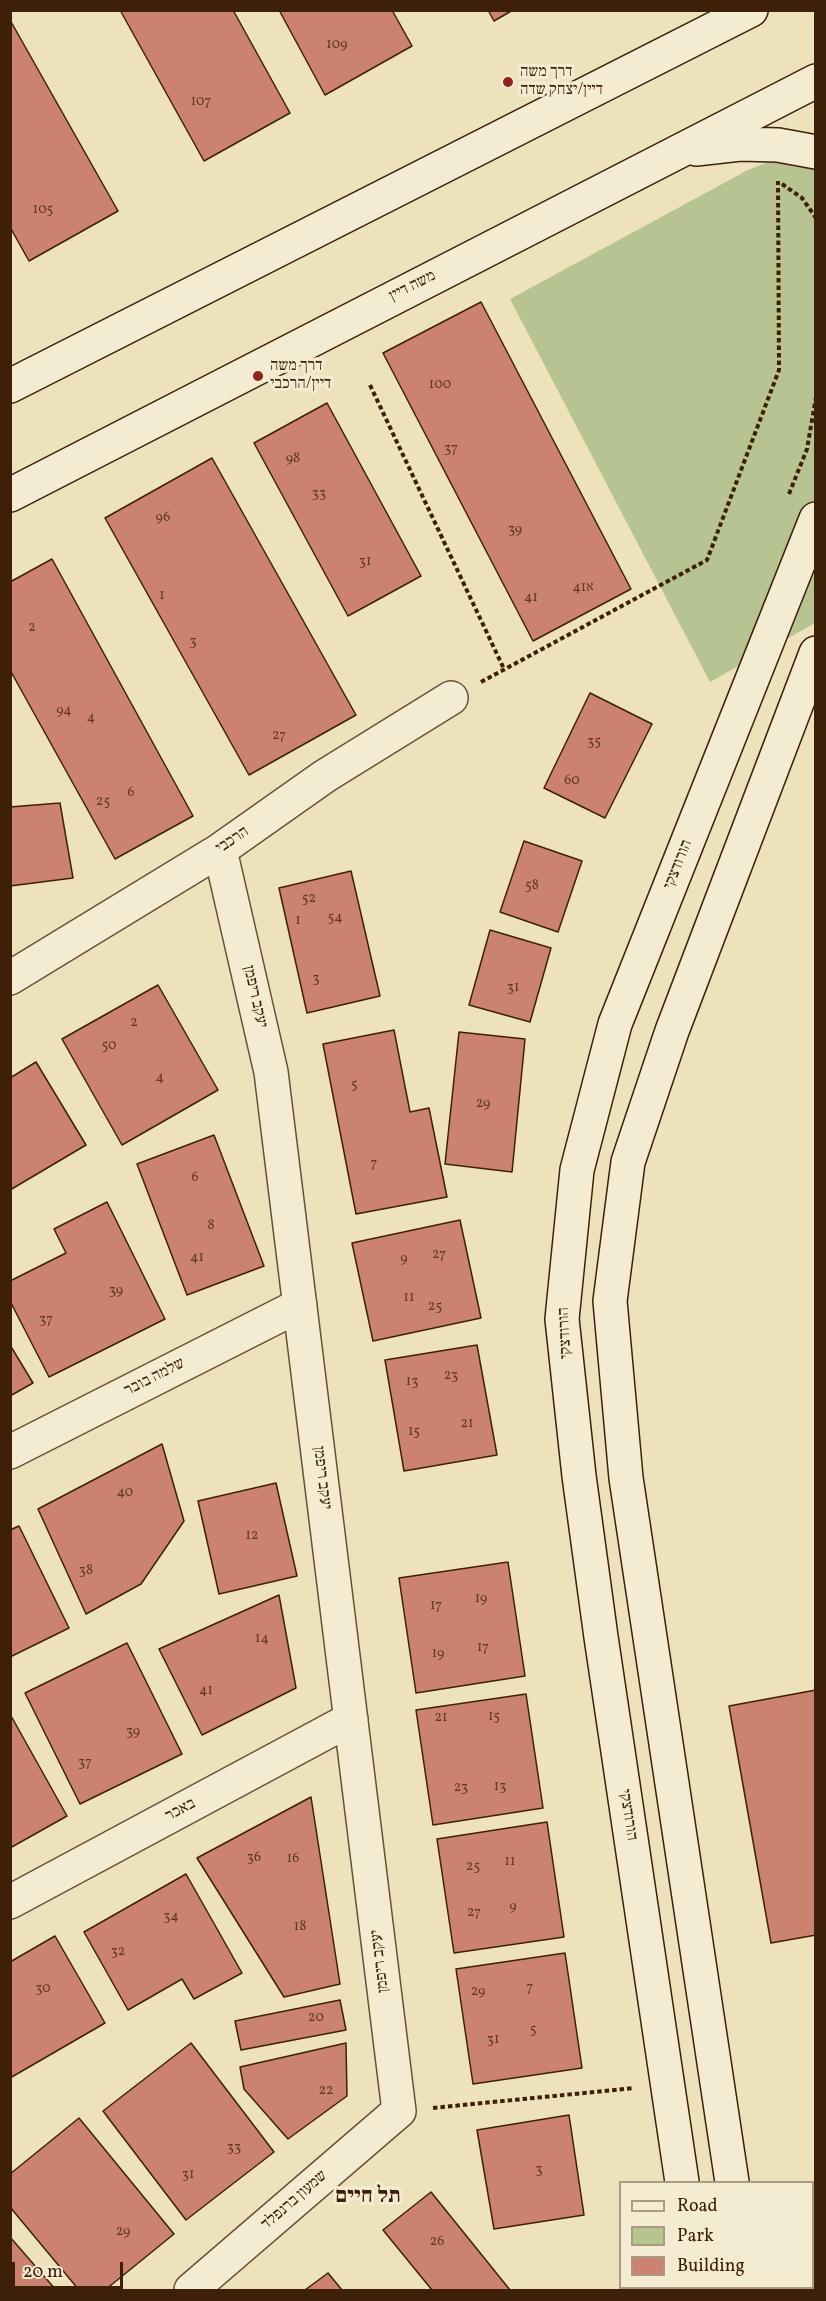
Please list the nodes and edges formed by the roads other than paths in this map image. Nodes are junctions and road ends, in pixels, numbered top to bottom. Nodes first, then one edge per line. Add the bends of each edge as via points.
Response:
1 (743, 13) edge
2 (816, 81) edge
3 (816, 152) edge
4 (673, 153) junction
5 (10, 386) edge
6 (10, 495) edge
7 (816, 519) edge
8 (815, 656) edge
9 (451, 698) road end
10 (220, 850) junction
11 (10, 978) edge
12 (300, 1305) junction
13 (10, 1452) edge
14 (351, 1719) junction
15 (10, 1902) edge
16 (399, 2111) joint
17 (682, 2181) edge
18 (732, 2181) edge
19 (191, 2290) edge

1 - 5 street
2 - 4 street, משה דיין
3 - 4 street via 741,144
4 - 6 street, משה דיין
7 - 17 street, הורודצקי via 615,1024 576,1170 562,1319 599,1626
8 - 18 street via 672,1030 628,1162 610,1301 626,1478
9 - 10 street, הרכבי via 325,776
10 - 11 street, הרכבי
10 - 12 street, יעקב ריפמן via 271,1072
12 - 13 street, שלמה בובר
12 - 14 street, יעקב ריפמן
14 - 15 street, באכר
14 - 16 street, יעקב ריפמן
16 - 19 street, שמעון ברנפלד

